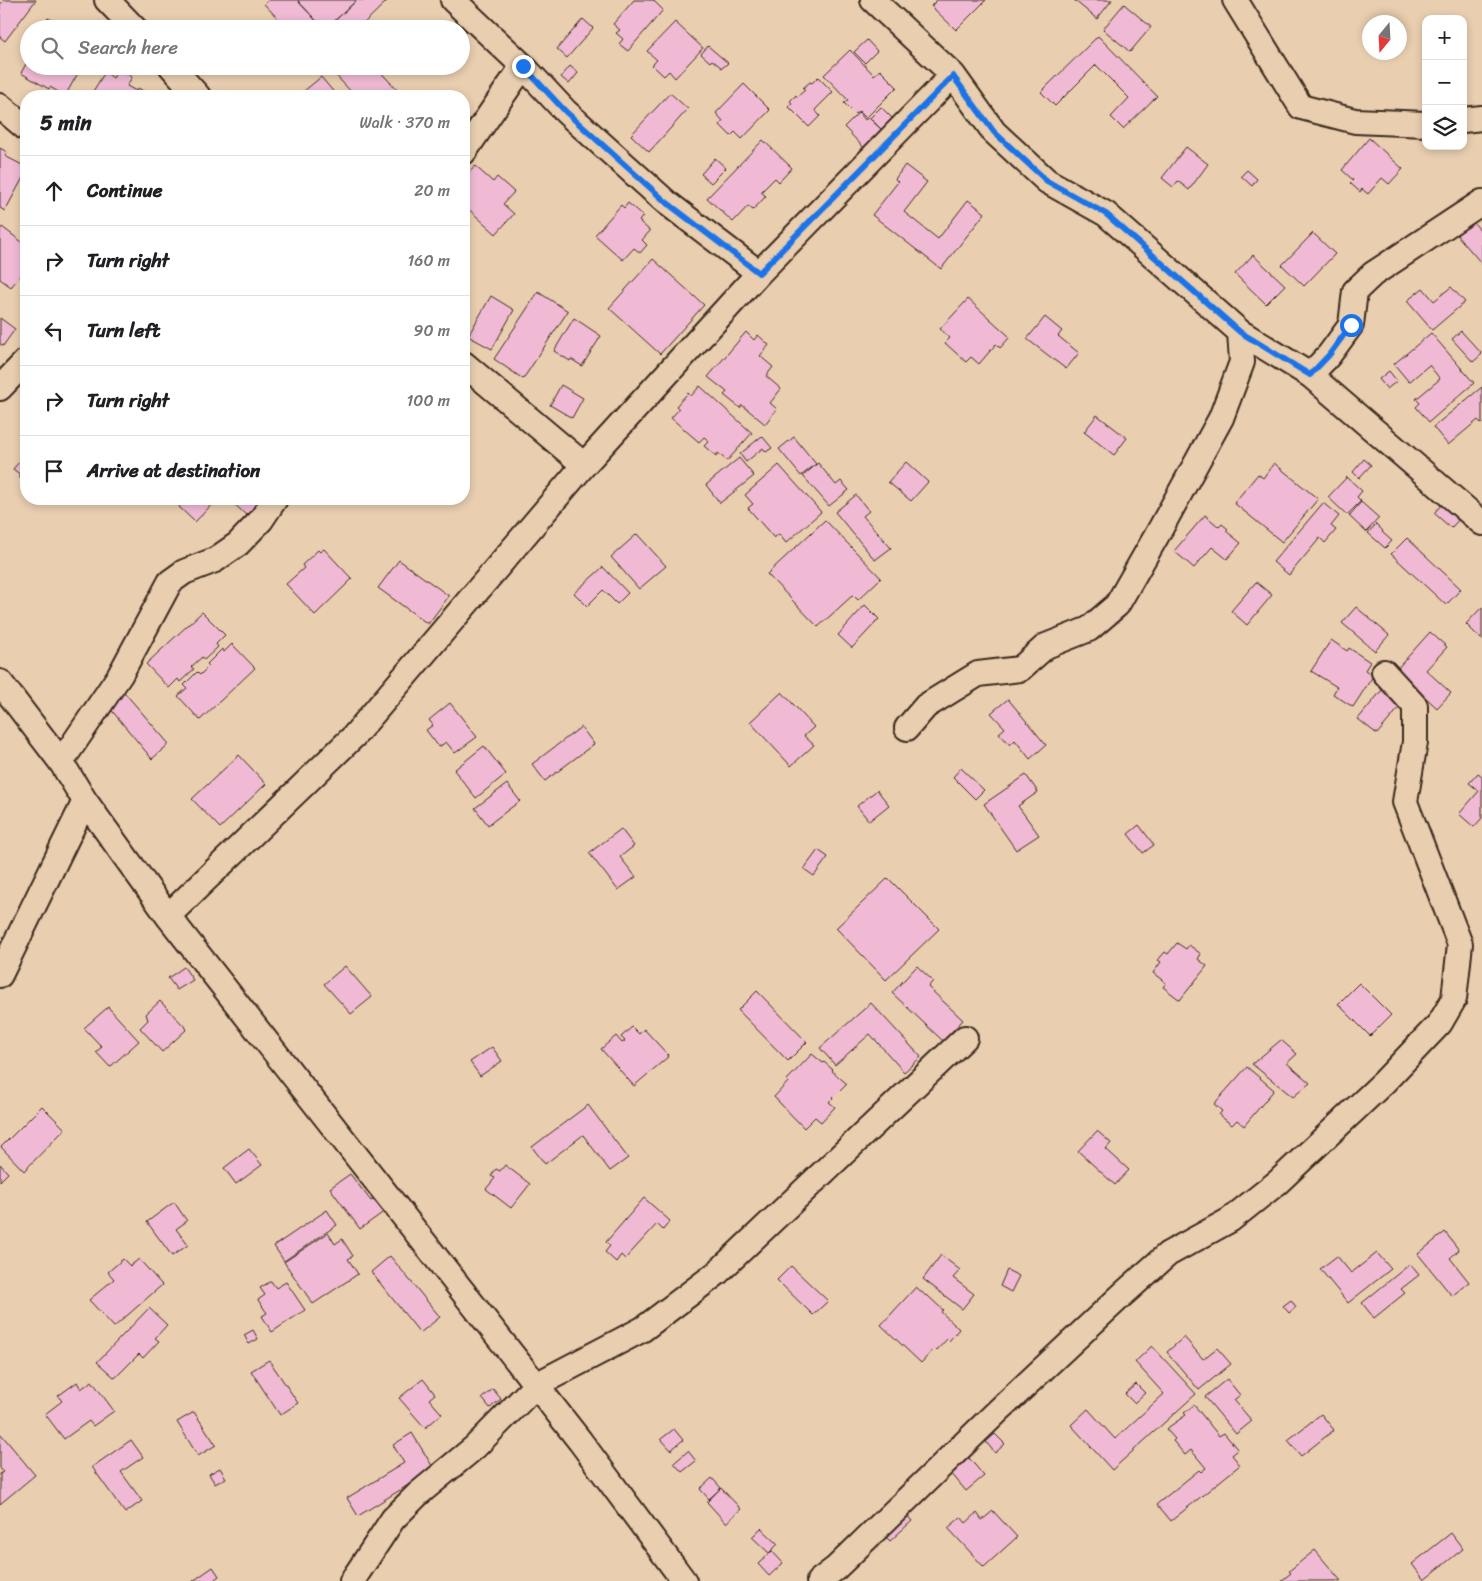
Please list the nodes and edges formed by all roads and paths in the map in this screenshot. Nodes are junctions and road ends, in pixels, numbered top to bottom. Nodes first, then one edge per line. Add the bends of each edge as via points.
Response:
1 (107, 0) edge
2 (453, 0) edge
3 (873, 0) edge
4 (1236, 0) edge
5 (126, 20) edge
6 (523, 66) junction
7 (179, 75) edge
8 (953, 76) junction
9 (193, 90) edge
10 (0, 106) edge
11 (1482, 118) edge
12 (1467, 120) edge
13 (20, 123) edge
14 (1422, 124) edge
15 (470, 143) edge
16 (1482, 202) edge
17 (759, 273) junction
18 (1240, 332) junction
19 (20, 367) edge
20 (470, 369) edge
21 (1310, 375) junction
22 (0, 388) edge
23 (584, 466) junction
24 (271, 505) edge
25 (1482, 523) edge
26 (1384, 672) dead end
27 (0, 682) edge
28 (906, 728) dead end
29 (61, 762) junction
30 (85, 801) junction
31 (168, 916) junction
32 (0, 975) edge
33 (965, 1038) dead end
34 (536, 1384) junction
35 (393, 1519) junction
36 (352, 1581) edge
37 (367, 1581) edge
38 (684, 1581) edge
39 (819, 1581) edge

1 - 5 street
2 - 6 street
3 - 8 street
4 - 14 street via 1302,107 1355,121
6 - 15 street
6 - 17 street via 566,112 666,202
7 - 9 street
8 - 17 street
8 - 18 street via 994,132 1047,181 1106,214
10 - 13 street
11 - 12 street
16 - 21 street via 1373,274 1355,291 1351,325
17 - 23 street
18 - 21 street
18 - 28 street via 1242,362 1221,418 1117,605 1089,629 1046,646 1020,669 978,674 926,706
19 - 22 street
20 - 23 street
21 - 25 street
23 - 31 street via 354,736
24 - 29 street via 238,544 215,560 184,572 170,582 120,675
26 - 39 street via 1415,706 1415,742 1405,802 1460,944 1454,999 1440,1023 1384,1082 1278,1182 1230,1220 1168,1254 1122,1295
27 - 29 street
29 - 30 street
30 - 31 street
30 - 32 street
31 - 34 street
33 - 34 street via 717,1273 643,1329
34 - 35 street via 475,1448 418,1494
34 - 38 street
35 - 36 street
35 - 37 street

